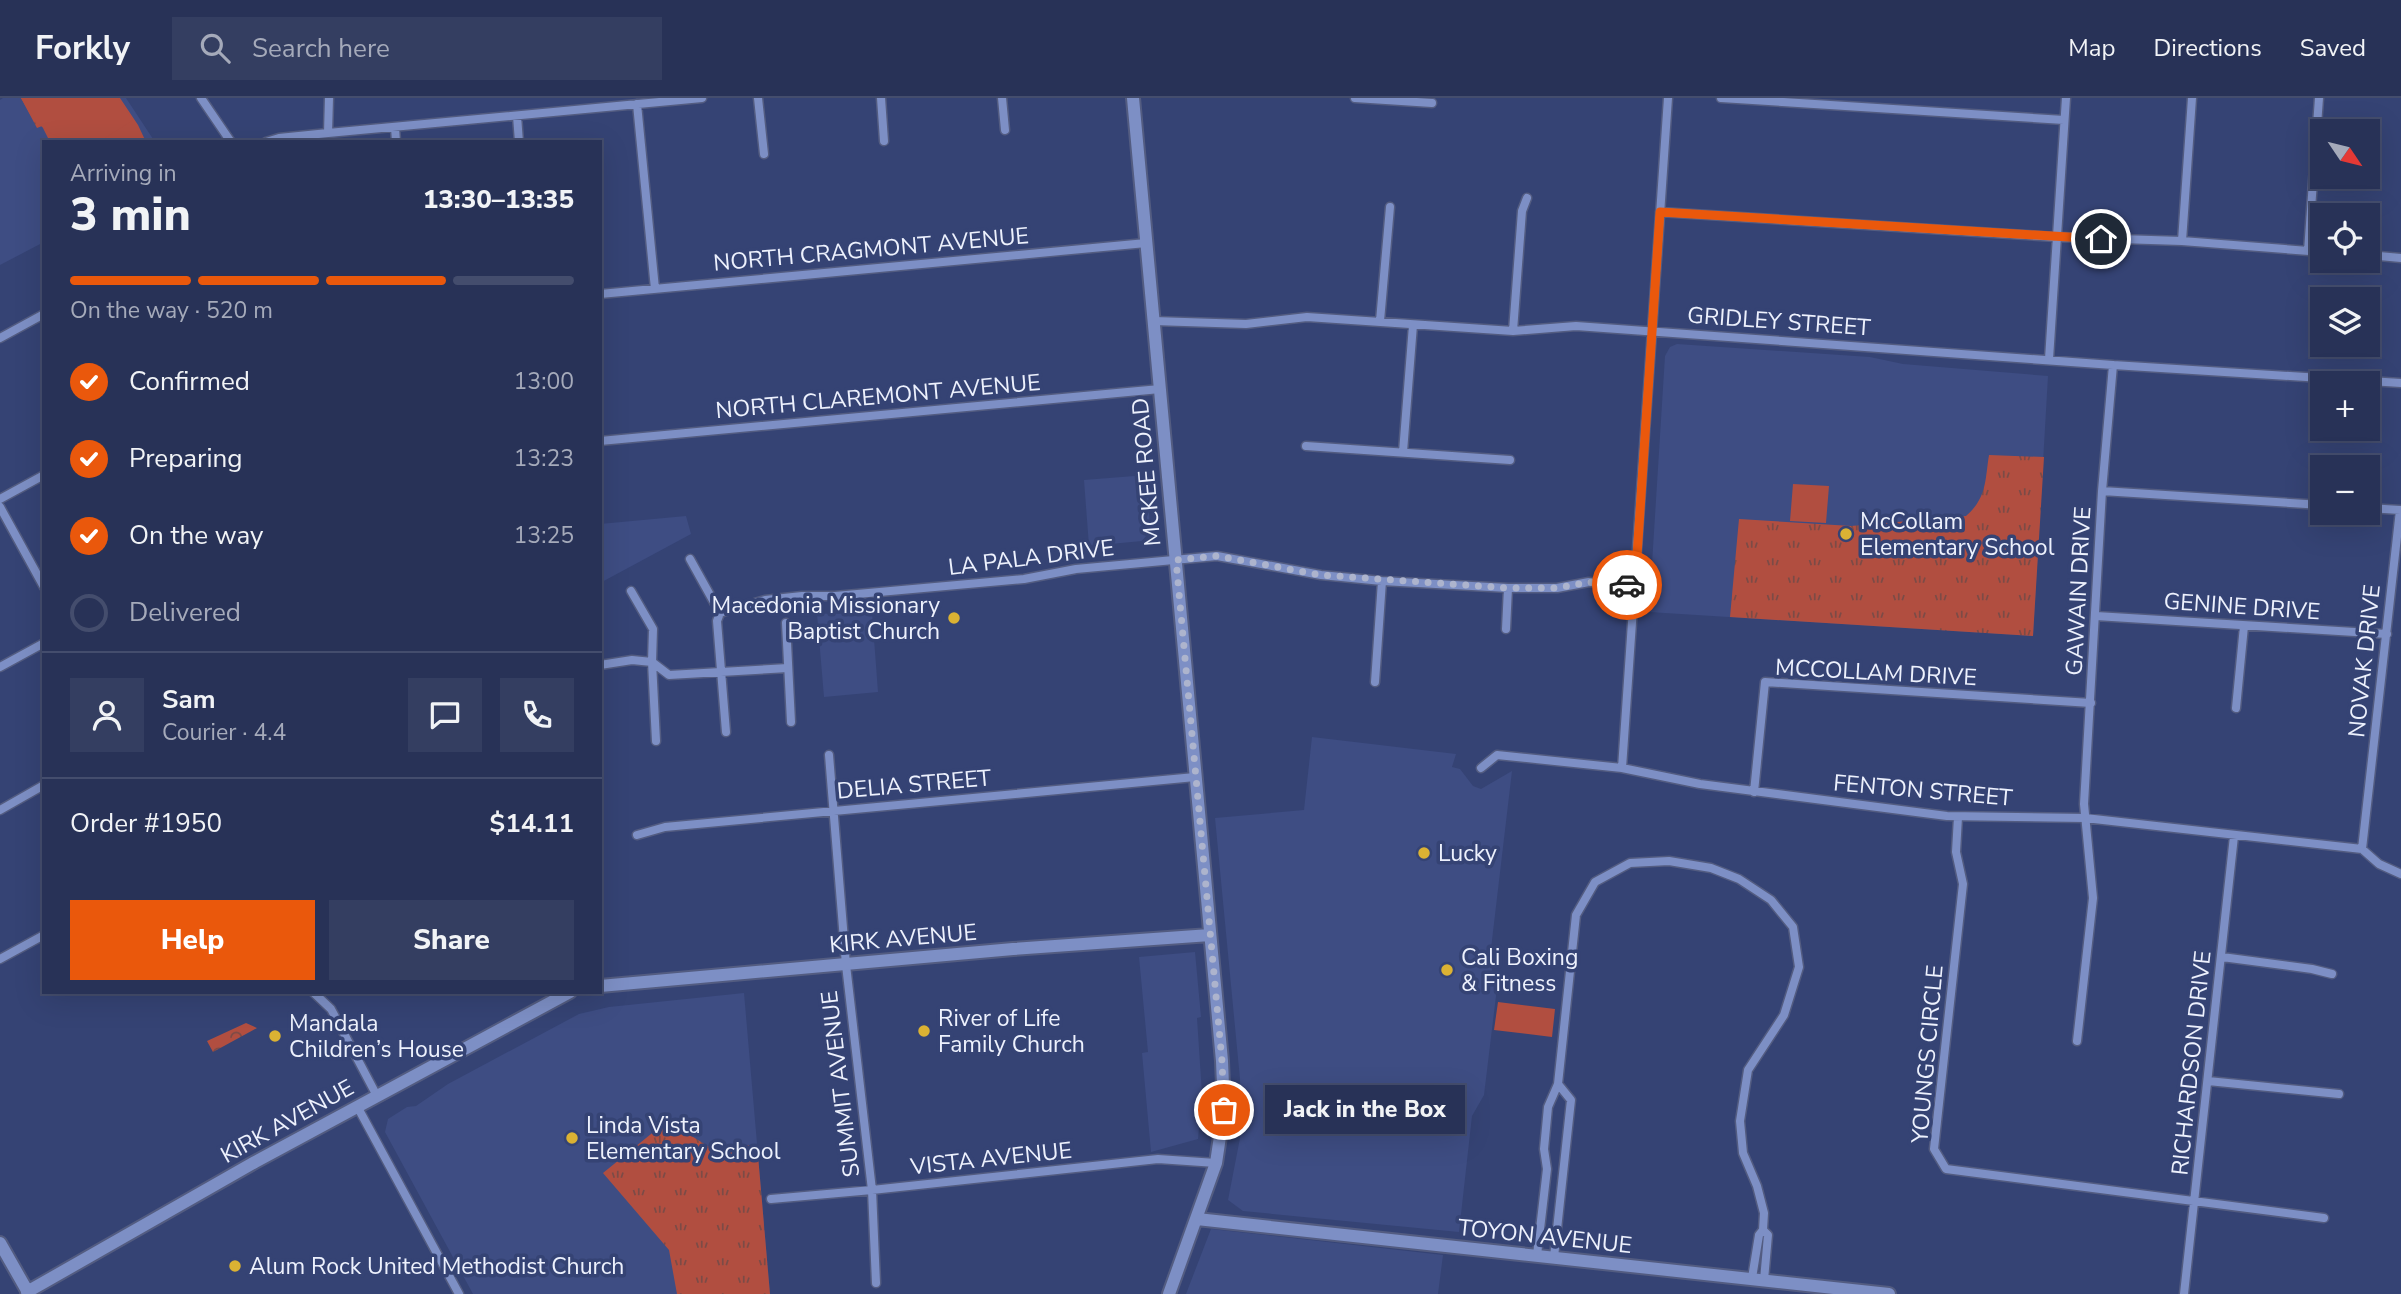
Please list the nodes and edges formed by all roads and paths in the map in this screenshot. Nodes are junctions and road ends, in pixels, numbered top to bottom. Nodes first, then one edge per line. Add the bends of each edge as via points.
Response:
1 (201, 98) edge
2 (329, 98) edge
3 (702, 98) edge
4 (758, 98) edge
5 (881, 98) edge
6 (1002, 98) edge
7 (1133, 98) edge
8 (1354, 98) edge
9 (1668, 98) edge
10 (1721, 98) edge
11 (2066, 98) edge
12 (2192, 98) edge
13 (2319, 98) edge
14 (1432, 103) dead end
15 (637, 104) junction
16 (517, 116) junction
17 (2064, 120) junction
18 (395, 127) junction
19 (1005, 130) dead end
20 (328, 133) junction
21 (230, 140) edge
22 (272, 140) edge
23 (396, 140) edge
24 (519, 140) edge
25 (884, 142) dead end
26 (764, 154) dead end
27 (1527, 198) dead end
28 (1390, 207) dead end
29 (1660, 212) junction
30 (2057, 237) junction
31 (2182, 242) junction
32 (1146, 243) junction
33 (2308, 251) joint
34 (2380, 256) edge
35 (2401, 258) edge
36 (654, 289) junction
37 (602, 294) edge
38 (42, 315) edge
39 (1154, 321) junction
40 (1380, 321) junction
41 (1413, 325) junction
42 (1513, 331) junction
43 (1652, 332) junction
44 (0, 338) edge
45 (2049, 359) junction
46 (2113, 365) junction
47 (2401, 383) edge
48 (1160, 389) junction
49 (602, 441) edge
50 (1306, 446) dead end
51 (1403, 452) junction
52 (1510, 460) dead end
53 (42, 476) edge
54 (2102, 491) junction
55 (0, 499) edge
56 (2310, 504) edge
57 (0, 507) edge
58 (2380, 509) edge
59 (690, 559) dead end
60 (1176, 560) junction
61 (1382, 581) junction
62 (42, 583) edge
63 (1635, 586) junction
64 (1508, 588) junction
65 (631, 591) dead end
66 (720, 613) junction
67 (2096, 616) junction
68 (786, 623) dead end
69 (2244, 626) junction
70 (1506, 629) dead end
71 (2387, 634) junction
72 (42, 644) edge
73 (652, 662) junction
74 (602, 665) edge
75 (0, 667) edge
76 (788, 668) junction
77 (721, 673) junction
78 (1375, 682) dead end
79 (2091, 703) junction
80 (2236, 708) dead end
81 (791, 722) dead end
82 (726, 732) dead end
83 (656, 741) dead end
84 (829, 755) dead end
85 (1481, 768) dead end
86 (1622, 768) junction
87 (1195, 777) junction
88 (42, 786) edge
89 (1754, 792) junction
90 (0, 810) edge
91 (834, 810) junction
92 (1958, 817) junction
93 (2085, 818) junction
94 (638, 835) dead end
95 (2234, 836) junction
96 (2362, 849) junction
97 (2401, 874) edge
98 (1210, 935) junction
99 (42, 936) edge
100 (2222, 957) junction
101 (0, 959) edge
102 (846, 965) junction
103 (2332, 974) dead end
104 (602, 986) edge
105 (315, 994) edge
106 (564, 994) edge
107 (2077, 1041) dead end
108 (2208, 1081) junction
109 (1558, 1084) junction
110 (2339, 1094) dead end
111 (377, 1096) junction
112 (357, 1106) junction
113 (1216, 1163) junction
114 (872, 1190) junction
115 (771, 1199) dead end
116 (2194, 1201) junction
117 (2324, 1218) dead end
118 (1197, 1219) junction
119 (2, 1250) edge
120 (1537, 1255) junction
121 (1554, 1257) junction
122 (1758, 1279) junction
123 (876, 1283) dead end
124 (28, 1293) edge
125 (459, 1294) edge
126 (1169, 1294) edge
127 (1889, 1294) edge
128 (2185, 1294) edge

1 - 21 street
2 - 20 street
3 - 15 street
4 - 26 street
5 - 25 street
6 - 19 street
7 - 32 street, MCKEE ROAD
8 - 14 street
9 - 29 street
10 - 17 street
11 - 17 street
12 - 31 street
13 - 33 street
15 - 16 street
15 - 36 street
16 - 18 street
16 - 24 street
17 - 30 street
18 - 20 street
18 - 23 street
20 - 22 street
27 - 42 street via 1522,211
28 - 40 street
29 - 30 street
29 - 43 street
30 - 31 street
30 - 45 street
31 - 33 street
32 - 36 street, NORTH CRAGMONT AVENUE
32 - 39 street, MCKEE ROAD
34 - 35 street
36 - 37 street, NORTH CRAGMONT AVENUE
38 - 44 street
39 - 40 street, GRIDLEY STREET via 1246,324 1307,317
39 - 48 street, MCKEE ROAD
40 - 41 street, GRIDLEY STREET
41 - 42 street, GRIDLEY STREET
41 - 51 street
42 - 43 street, GRIDLEY STREET via 1576,326
43 - 45 street, GRIDLEY STREET
43 - 63 street
45 - 46 street, GRIDLEY STREET
46 - 47 street, GRIDLEY STREET
46 - 54 street, GAWAIN DRIVE
48 - 49 street, NORTH CLAREMONT AVENUE
48 - 60 street, MCKEE ROAD
50 - 51 street
51 - 52 street
53 - 55 street
54 - 56 street
54 - 67 street, GAWAIN DRIVE
57 - 62 street
58 - 71 street, NOVAK DRIVE via 2400,510
59 - 66 street
60 - 61 street, LA PALA DRIVE via 1217,556
60 - 66 street, LA PALA DRIVE via 1024,579 765,600
60 - 87 street, MCKEE ROAD
61 - 64 street, LA PALA DRIVE
61 - 78 street
63 - 64 street, LA PALA DRIVE via 1589,582 1557,588
63 - 86 street
64 - 70 street
65 - 73 street via 653,629
66 - 77 street
67 - 69 street, GENINE DRIVE
67 - 79 street, GAWAIN DRIVE
68 - 76 street
69 - 71 street, GENINE DRIVE
69 - 80 street
71 - 96 street, NOVAK DRIVE
72 - 75 street
73 - 74 street
73 - 77 street via 669,675
73 - 83 street
76 - 77 street
76 - 81 street
77 - 82 street
79 - 89 street, MCCOLLAM DRIVE via 1765,682
79 - 93 street, GAWAIN DRIVE
84 - 91 street, SUMMIT AVENUE
85 - 86 street, FENTON STREET via 1497,755
86 - 89 street, FENTON STREET
87 - 91 street, DELIA STREET
87 - 98 street, MCKEE ROAD
88 - 90 street
89 - 92 street, FENTON STREET
91 - 94 street, DELIA STREET via 665,827
91 - 102 street, SUMMIT AVENUE
92 - 93 street, FENTON STREET
92 - 116 street, YOUNGS CIRCLE via 1956,852 1963,884 1934,1149 1946,1169
93 - 95 street, FENTON STREET
93 - 107 street, GAWAIN DRIVE via 2094,898
95 - 96 street, FENTON STREET
95 - 100 street, RICHARDSON DRIVE
96 - 97 street, FENTON STREET
98 - 102 street, KIRK AVENUE
98 - 113 street, MCKEE ROAD via 1224,1110
99 - 101 street
100 - 103 street
100 - 108 street, RICHARDSON DRIVE
102 - 104 street, KIRK AVENUE
102 - 114 street, SUMMIT AVENUE
105 - 111 street via 331,1009
106 - 111 street, KIRK AVENUE
108 - 110 street
108 - 116 street, RICHARDSON DRIVE
109 - 120 street via 1548,1107 1547,1169
109 - 121 street via 1571,1100
109 - 122 street via 1576,915 1595,882 1630,863 1669,861 1711,868 1771,900 1793,927 1799,967 1784,1015 1748,1070 1740,1121 1743,1153 1764,1213
111 - 112 street, KIRK AVENUE
112 - 124 street, KIRK AVENUE
112 - 125 street
113 - 114 street, VISTA AVENUE via 1158,1159
113 - 118 street, MCKEE ROAD
114 - 115 street, VISTA AVENUE
114 - 123 street, SUMMIT AVENUE
116 - 117 street
116 - 128 street, RICHARDSON DRIVE
118 - 120 street, TOYON AVENUE
118 - 126 street, MCKEE ROAD
119 - 124 street
120 - 121 street, TOYON AVENUE
121 - 122 street, TOYON AVENUE
122 - 127 street, TOYON AVENUE

